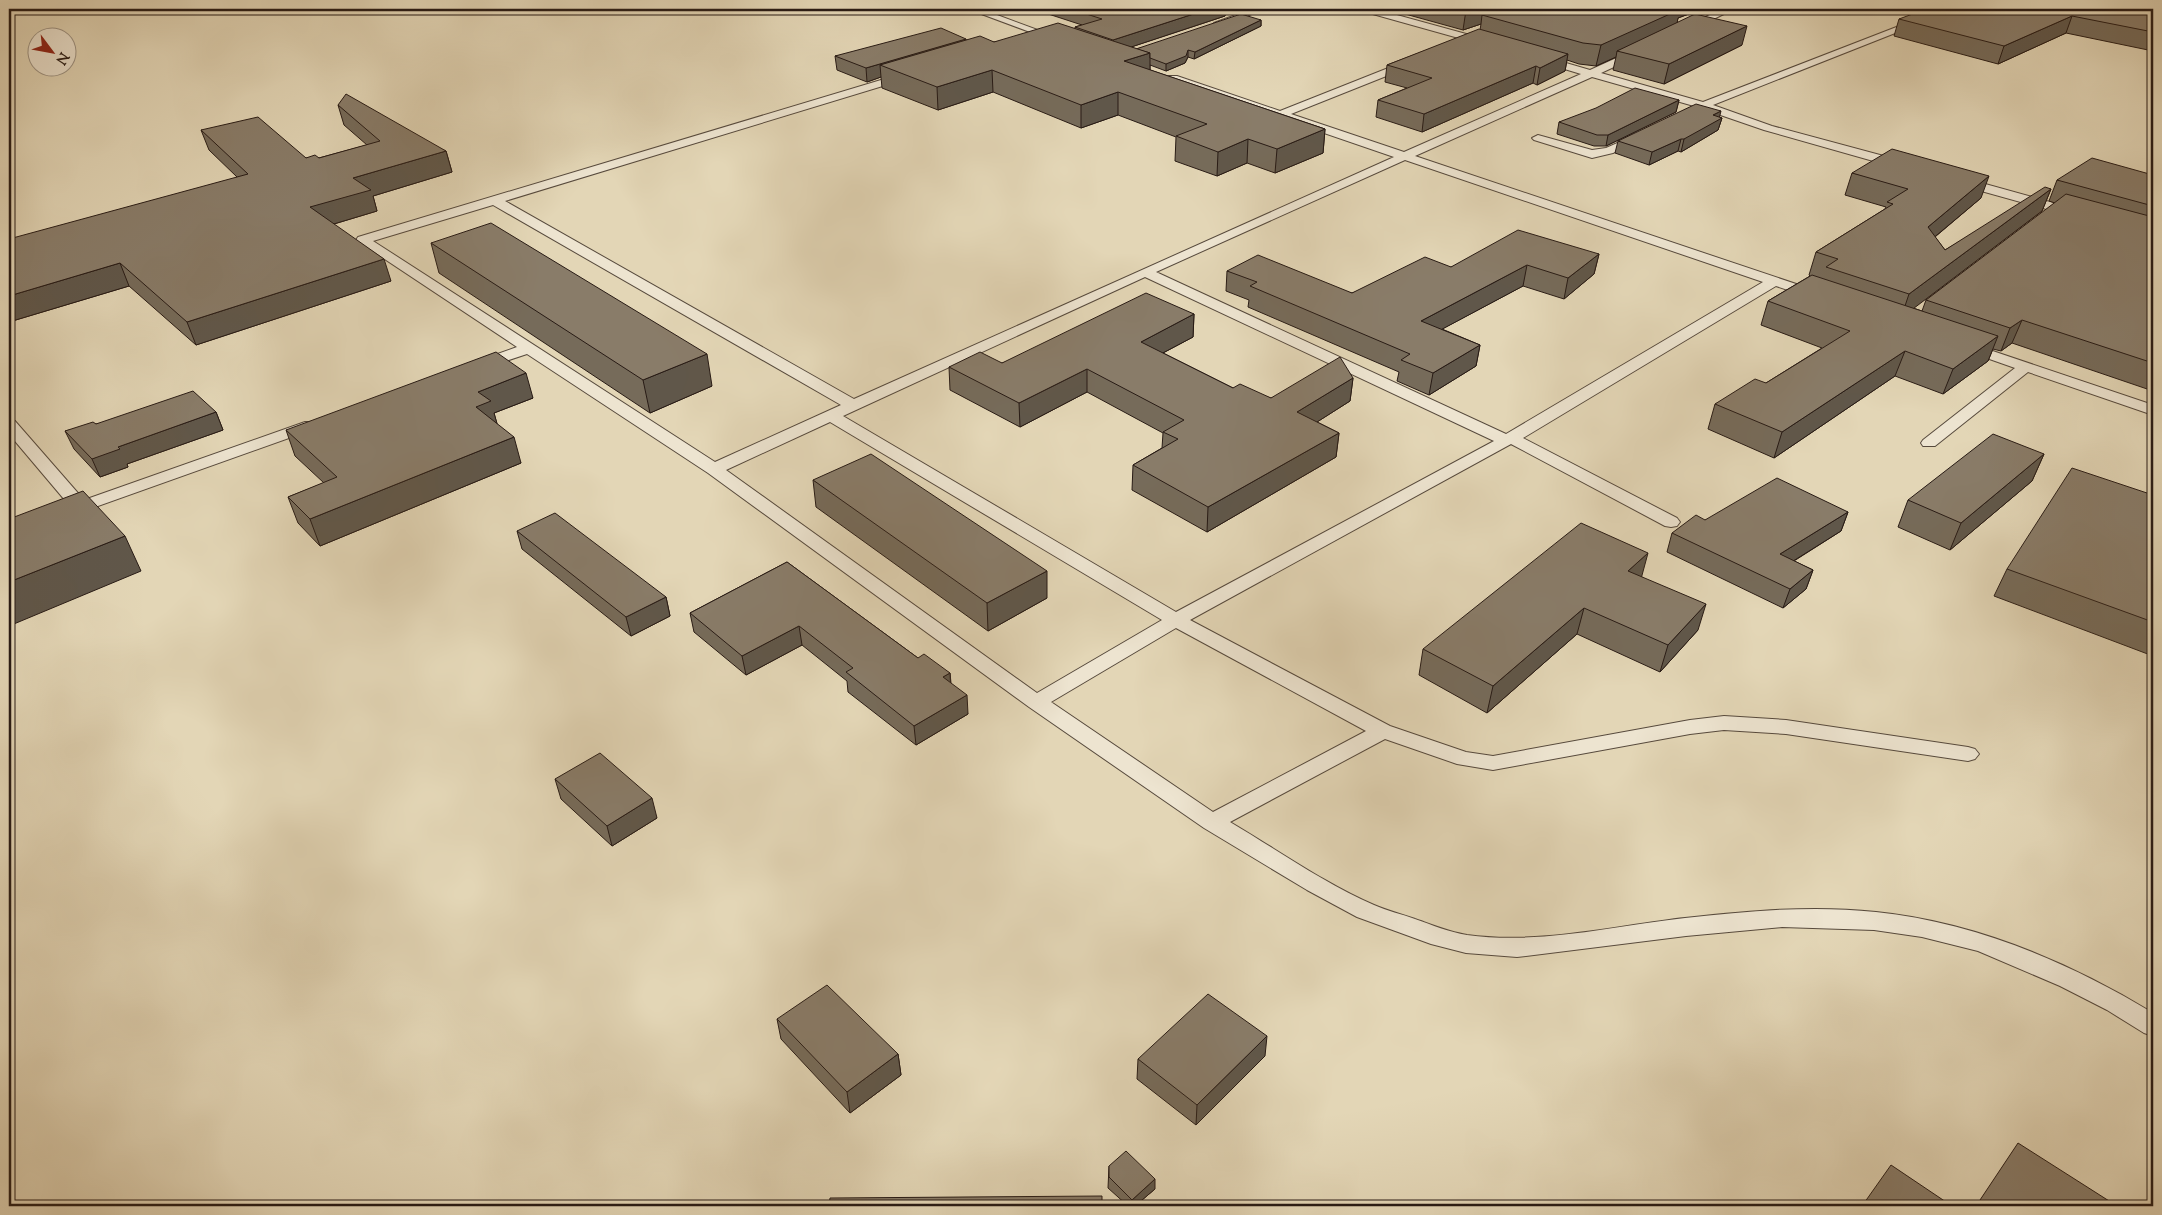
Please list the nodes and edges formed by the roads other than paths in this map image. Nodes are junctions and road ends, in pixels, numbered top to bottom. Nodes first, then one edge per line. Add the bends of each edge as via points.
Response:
1 (973, 9) edge
2 (1260, 9) edge
3 (1365, 9) edge
4 (1729, 9) edge
5 (1951, 9) edge
6 (1205, 27) edge
7 (1678, 33) edge
8 (1042, 34) junction
9 (1470, 35) junction
10 (1023, 40) edge
11 (1069, 43) edge
12 (1453, 46) edge
13 (1499, 46) edge
14 (1644, 49) edge
15 (1527, 55) edge
16 (1416, 60) edge
17 (920, 72) edge
18 (1160, 74) edge
19 (1593, 74) junction
20 (1702, 105) junction
21 (1685, 113) edge
22 (1281, 114) junction
23 (1651, 130) edge
24 (1538, 138) dead end
25 (1403, 156) junction
26 (1912, 168) edge
27 (1951, 178) edge
28 (496, 201) junction
29 (2056, 208) junction
30 (2083, 215) edge
31 (2041, 219) edge
32 (1145, 272) junction
33 (1773, 282) junction
34 (1829, 300) edge
35 (1951, 341) edge
36 (529, 348) junction
37 (2026, 367) junction
38 (463, 371) edge
39 (854, 406) junction
40 (2153, 410) edge
41 (832, 416) junction
42 (323, 421) edge
43 (9, 424) edge
44 (1508, 439) junction
45 (1929, 443) dead end
46 (714, 469) junction
47 (80, 507) junction
48 (53, 517) edge
49 (1671, 522) dead end
50 (1176, 620) junction
51 (1036, 702) junction
52 (1383, 731) junction
53 (1968, 754) dead end
54 (1212, 822) junction
55 (2153, 1026) edge

1 - 8 lane
2 - 6 lane
3 - 9 lane
4 - 7 lane
5 - 20 lane
8 - 10 lane
8 - 11 lane
9 - 12 lane
9 - 13 lane
14 - 19 lane
15 - 19 lane
16 - 22 lane
17 - 28 lane
18 - 22 lane
19 - 20 lane
19 - 25 lane
20 - 21 lane
20 - 26 lane via 1768,128
22 - 25 lane
23 - 24 lane via 1609,152 1592,154
25 - 32 lane
25 - 33 lane
27 - 29 lane
28 - 36 lane via 363,240
28 - 39 lane
29 - 30 lane
29 - 31 lane
32 - 39 lane
32 - 44 lane
33 - 34 lane
33 - 44 lane
35 - 37 lane
36 - 38 lane
36 - 46 lane
37 - 40 lane
37 - 45 lane
39 - 41 lane
41 - 46 lane
41 - 50 lane
42 - 47 lane
43 - 47 lane
44 - 49 lane
44 - 50 lane
46 - 51 lane
47 - 48 lane
50 - 51 lane
50 - 52 lane
51 - 54 lane
52 - 53 lane via 1464,759 1493,762 1521,760 1690,727 1730,723 1786,727
52 - 54 lane
54 - 55 lane via 1365,911 1415,930 1466,944 1517,948 1782,918 1874,921 1922,928 1983,943 2069,979 2116,1002

